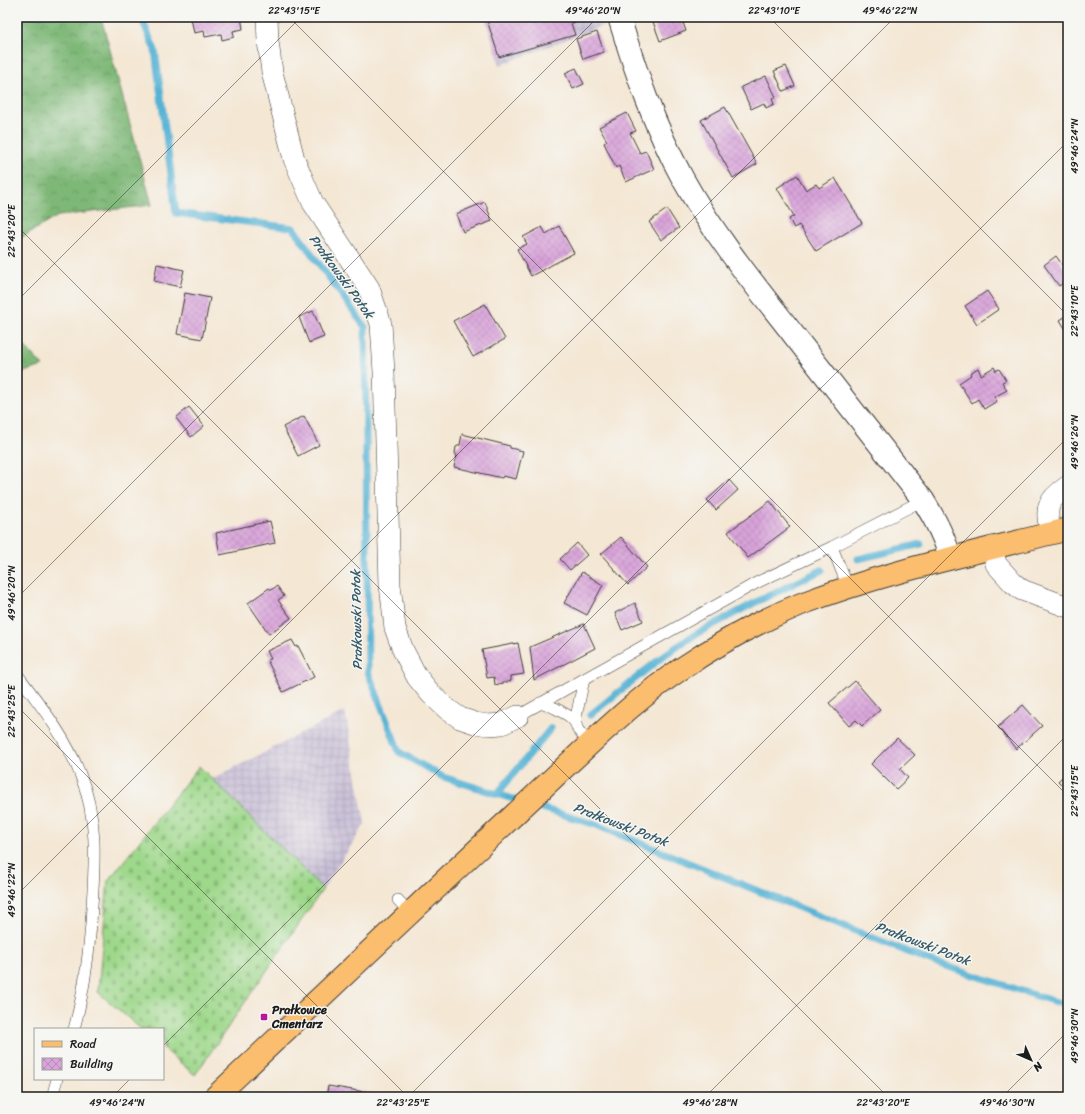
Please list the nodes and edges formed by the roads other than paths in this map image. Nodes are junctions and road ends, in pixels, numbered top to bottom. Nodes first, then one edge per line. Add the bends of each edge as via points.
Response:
1 (267, 17) edge
2 (619, 17) edge
3 (1068, 486) edge
4 (923, 500) junction
5 (1059, 531) edge
6 (832, 547) junction
7 (992, 547) junction
8 (950, 558) junction
9 (848, 587) junction
10 (1068, 607) edge
11 (17, 674) edge
12 (584, 679) junction
13 (540, 703) junction
14 (518, 716) joint
15 (575, 722) junction
16 (590, 744) junction
17 (74, 1028) edge
18 (57, 1080) edge
19 (52, 1097) edge
20 (215, 1097) edge

1 - 14 street via 272,72 294,158 313,203 369,288 381,324 390,585 395,628 417,677 447,709 460,718 488,725 502,724
2 - 4 street via 633,65 653,116 683,179 703,212 762,295
3 - 5 street via 1055,495 1049,505 1047,517
4 - 6 lane
4 - 8 street via 941,531
5 - 7 main road
6 - 9 lane
6 - 12 lane via 758,582
7 - 8 main road
7 - 10 street via 996,564 1013,584 1022,590
8 - 9 main road
9 - 16 main road via 800,605 744,631 715,648 650,692
11 - 17 lane via 71,753 92,815 94,864 91,923 82,994
12 - 13 lane
12 - 15 lane
13 - 14 lane
13 - 15 lane via 561,711
15 - 16 lane via 578,730
16 - 20 main road via 492,836 404,907
18 - 19 lane

